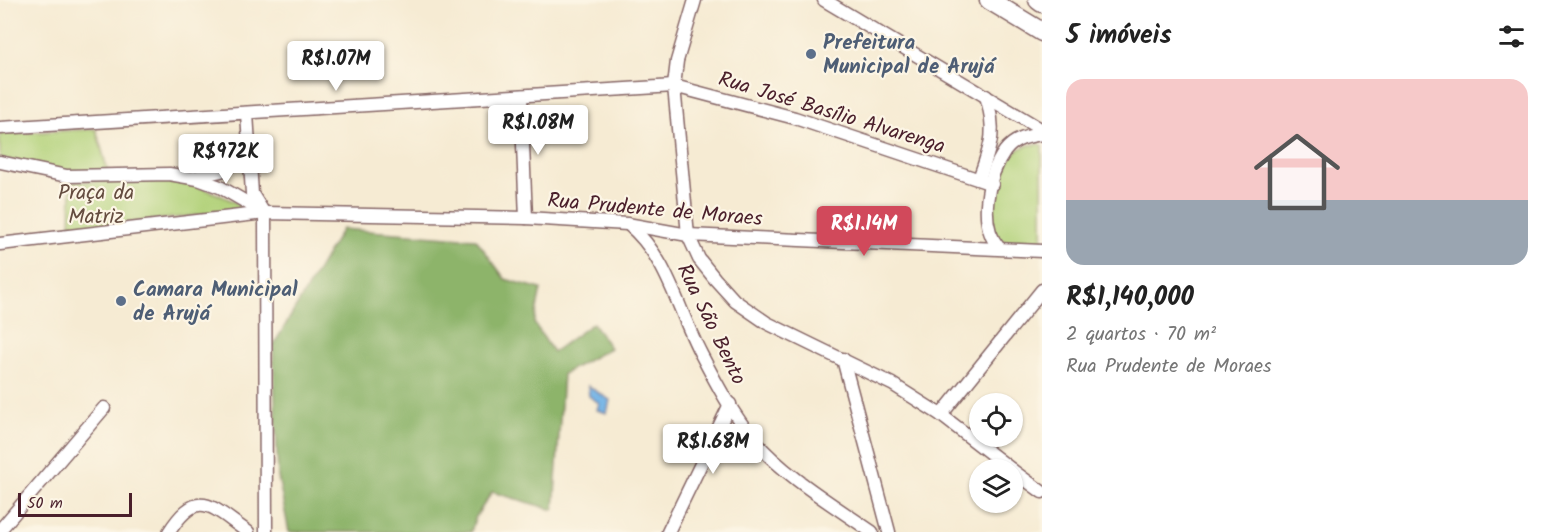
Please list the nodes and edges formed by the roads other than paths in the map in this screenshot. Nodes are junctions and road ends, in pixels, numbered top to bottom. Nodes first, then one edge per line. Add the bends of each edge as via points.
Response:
1 (695, 0) edge
2 (824, 0) edge
3 (989, 0) edge
4 (1038, 0) edge
5 (1042, 3) edge
6 (1042, 33) edge
7 (674, 86) junction
8 (521, 96) junction
9 (986, 96) junction
10 (247, 113) junction
11 (0, 128) edge
12 (1042, 132) edge
13 (249, 153) junction
14 (0, 162) edge
15 (187, 177) junction
16 (979, 179) junction
17 (992, 184) junction
18 (265, 213) junction
19 (526, 218) junction
20 (627, 224) junction
21 (688, 235) junction
22 (0, 244) edge
23 (999, 248) junction
24 (1042, 251) edge
25 (1042, 290) edge
26 (843, 359) junction
27 (730, 404) junction
28 (104, 408) dead end
29 (941, 415) junction
30 (998, 459) edge
31 (1023, 478) edge
32 (1042, 492) edge
33 (0, 531) edge
34 (169, 532) edge
35 (248, 532) edge
36 (266, 532) edge
37 (668, 532) edge
38 (872, 532) edge
39 (889, 532) edge

1 - 7 street via 677,61
2 - 9 street
3 - 6 main road
4 - 5 main road
7 - 8 street, Rua José Basílio Alvarenga
7 - 16 street, Rua José Basílio Alvarenga via 795,118
7 - 21 street
8 - 10 street, Rua José Basílio Alvarenga
8 - 19 street
9 - 12 street
9 - 16 street via 994,120
10 - 11 street, Rua José Basílio Alvarenga
10 - 13 street
12 - 17 street via 1021,139 1005,152
13 - 15 street via 221,171
13 - 18 street via 252,194
14 - 15 street via 67,176
15 - 18 street via 220,187
16 - 17 street, Rua José Basílio Alvarenga
17 - 23 street via 987,222
18 - 19 street, Rua Prudente de Moraes
18 - 22 street, Rua Prudente de Moraes
18 - 36 street
19 - 20 street, Rua Prudente de Moraes
20 - 21 street, Rua Prudente de Moraes
20 - 27 street, Rua São Bento via 649,243 658,258 696,344
21 - 23 street, Rua Prudente de Moraes
21 - 26 street via 699,259 735,301 767,323
23 - 24 street, Rua Prudente de Moraes
25 - 29 street
26 - 29 street
26 - 39 street
27 - 37 street
27 - 38 street, Rua São Bento via 754,439 782,467
28 - 33 street
29 - 30 street
31 - 32 street
34 - 35 street via 188,507 201,505 213,508

